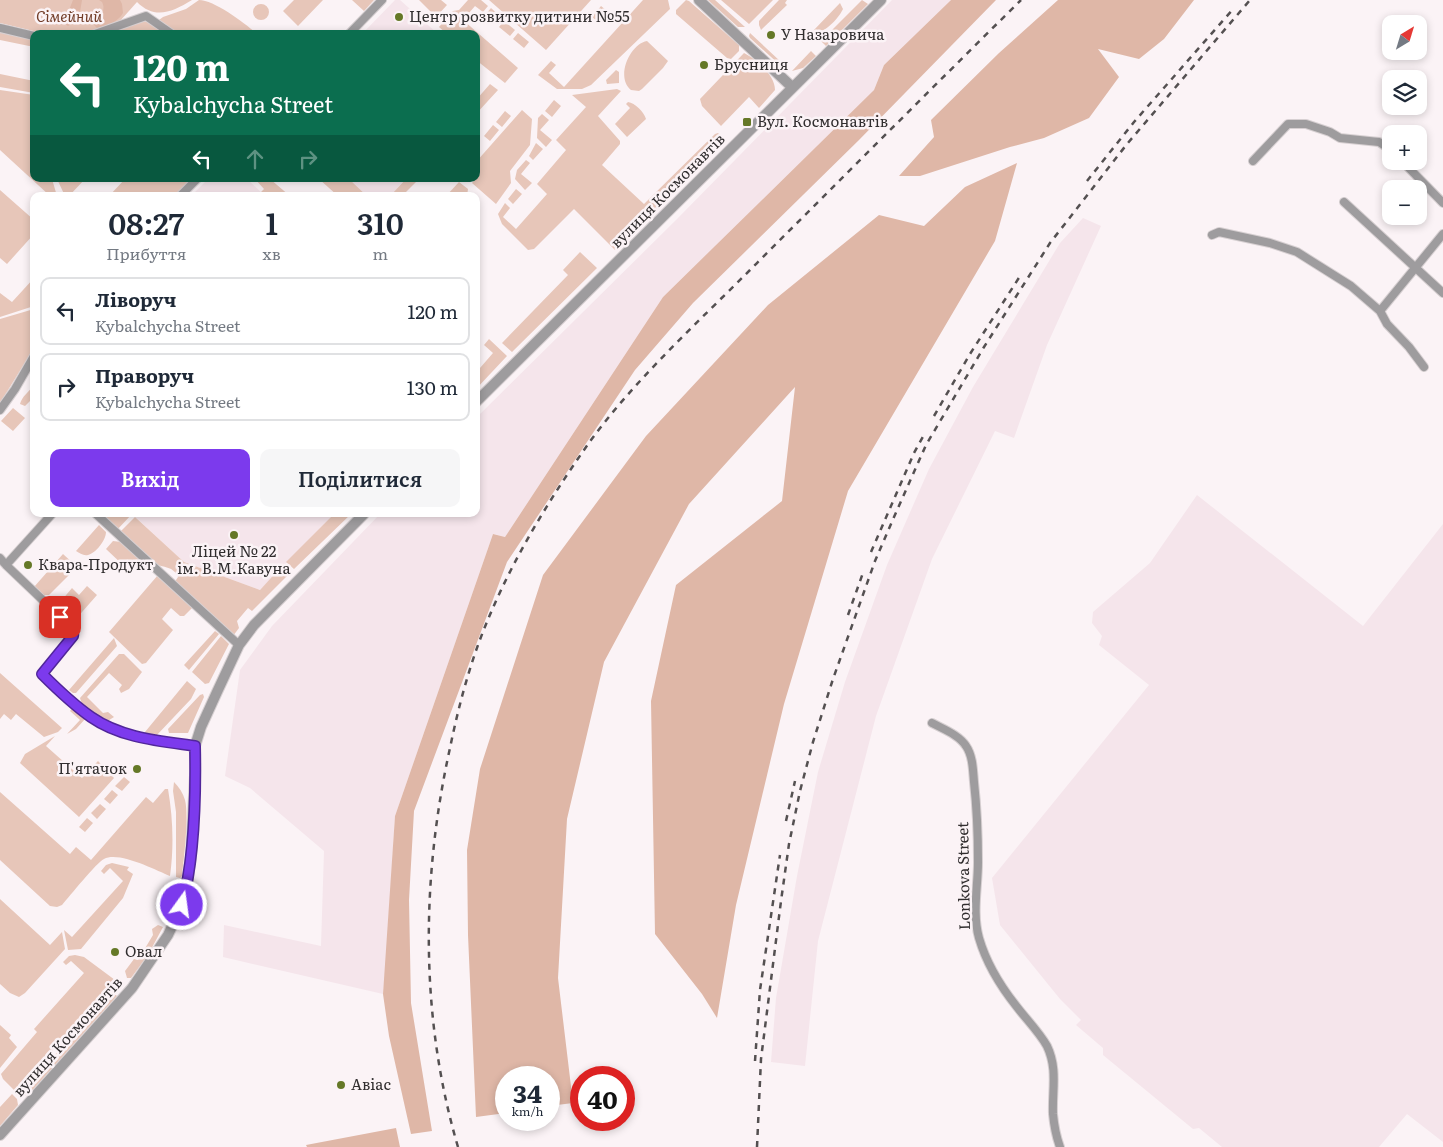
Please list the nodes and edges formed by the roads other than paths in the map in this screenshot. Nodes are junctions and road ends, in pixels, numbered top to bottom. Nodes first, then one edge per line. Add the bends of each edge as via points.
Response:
1 (382, 0) edge
2 (699, 0) edge
3 (881, 0) edge
4 (0, 28) edge
5 (106, 30) edge
6 (166, 30) edge
7 (353, 30) edge
8 (30, 35) edge
9 (792, 87) junction
10 (1382, 144) edge
11 (1253, 161) dead end
12 (1411, 170) edge
13 (194, 182) edge
14 (184, 192) edge
15 (1344, 202) dead end
16 (1443, 203) edge
17 (1212, 234) dead end
18 (1443, 234) edge
19 (1416, 267) junction
20 (1443, 293) edge
21 (1380, 310) junction
22 (30, 363) edge
23 (1424, 367) dead end
24 (480, 398) edge
25 (0, 410) edge
26 (49, 517) edge
27 (99, 517) edge
28 (361, 517) edge
29 (0, 558) edge
30 (6, 565) junction
31 (239, 645) junction
32 (932, 723) dead end
33 (195, 746) junction
34 (0, 1135) edge
35 (1060, 1147) edge

1 - 7 street
2 - 9 street
3 - 9 street, вулиця Космонавтів
4 - 8 street
5 - 6 street via 146,16
9 - 24 street, вулиця Космонавтів
10 - 11 street via 1340,138 1306,124 1288,124
12 - 16 street
13 - 14 street
15 - 19 street
17 - 21 street via 1219,232 1270,242 1297,252 1351,286
18 - 19 street
19 - 20 street
19 - 21 street
21 - 23 street via 1387,324
22 - 25 street
26 - 30 street
27 - 31 street
28 - 31 street, вулиця Космонавтів via 267,610
29 - 30 street
30 - 33 street via 74,633 42,674 91,717 110,727 137,737
31 - 33 street, вулиця Космонавтів
32 - 35 street, Lonkova Street via 960,739 970,751 977,813 977,930 994,973 1016,1007 1040,1035 1049,1053 1054,1073 1053,1113
33 - 34 street, вулиця Космонавтів via 188,884 168,935 132,988

